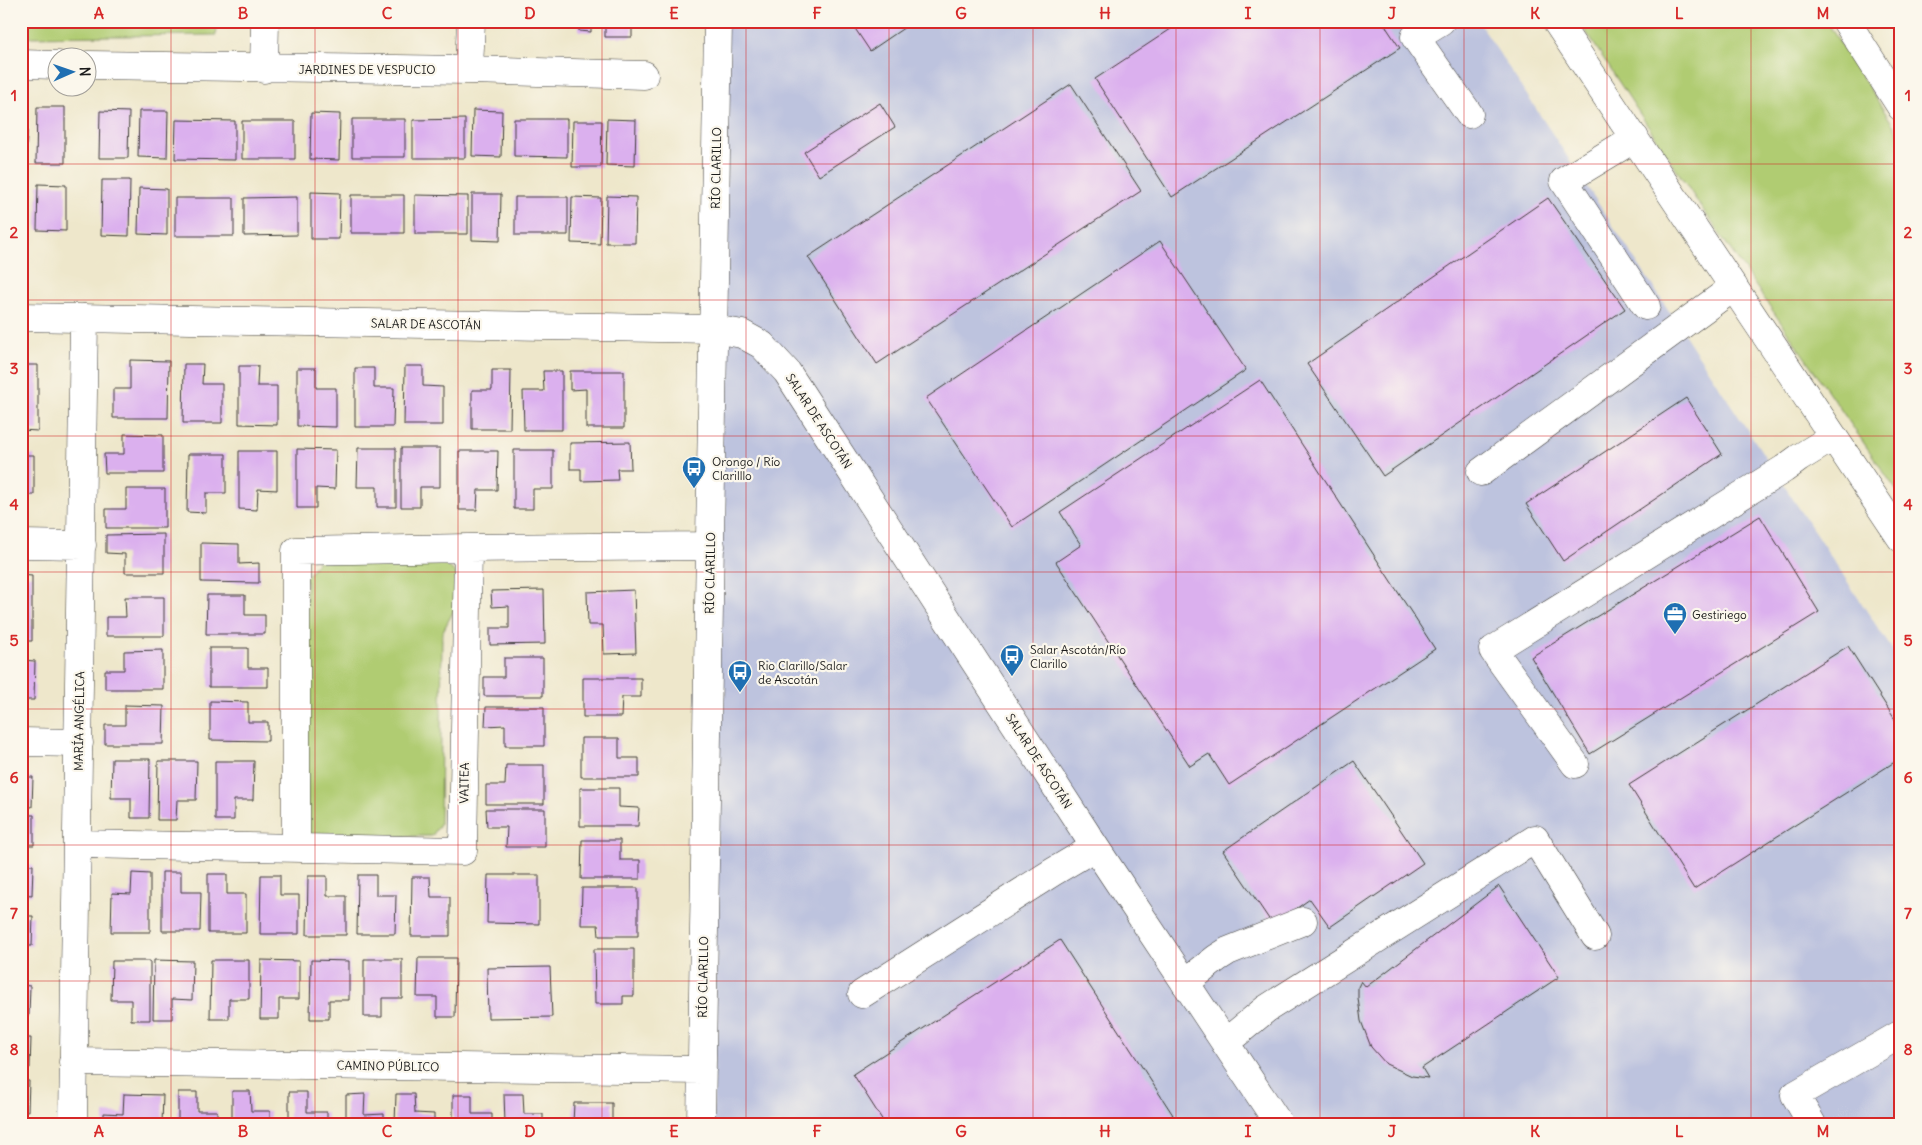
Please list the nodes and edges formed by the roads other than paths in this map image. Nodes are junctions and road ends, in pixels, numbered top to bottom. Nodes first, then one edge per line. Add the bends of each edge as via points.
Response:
1 (265, 21) edge
2 (471, 21) edge
3 (718, 21) edge
4 (1441, 21) edge
5 (1556, 21) edge
6 (1846, 21) edge
7 (21, 64) edge
8 (48, 65) edge
9 (98, 65) edge
10 (264, 69) junction
11 (469, 70) junction
12 (644, 75) dead end
13 (1901, 107) edge
14 (1469, 114) dead end
15 (1635, 138) junction
16 (1734, 287) junction
17 (1646, 306) dead end
18 (21, 317) edge
19 (84, 318) junction
20 (714, 329) junction
21 (1833, 437) junction
22 (1481, 472) dead end
23 (1901, 538) edge
24 (21, 544) edge
25 (82, 544) junction
26 (711, 546) junction
27 (468, 548) junction
28 (21, 742) edge
29 (79, 743) junction
30 (1574, 764) dead end
31 (77, 844) junction
32 (296, 848) junction
33 (1095, 848) junction
34 (1303, 921) dead end
35 (1595, 936) dead end
36 (1185, 983) junction
37 (862, 994) dead end
38 (1901, 1034) edge
39 (1225, 1043) junction
40 (74, 1062) junction
41 (702, 1070) junction
42 (73, 1124) edge
43 (701, 1124) edge
44 (1279, 1124) edge
45 (1812, 1124) edge

1 - 10 street
2 - 11 street
3 - 20 street, RÍO CLARILLO
4 - 14 street via 1415,37
5 - 15 street
6 - 13 street
7 - 8 street
9 - 10 street, JARDINES DE VESPUCIO
10 - 11 street, JARDINES DE VESPUCIO
11 - 12 street, JARDINES DE VESPUCIO
15 - 16 street
15 - 17 street via 1564,181
16 - 21 street
16 - 22 street
18 - 19 street, SALAR DE ASCOTÁN
19 - 20 street, SALAR DE ASCOTÁN
19 - 25 street, MARÍA ANGÉLICA
20 - 26 street, RÍO CLARILLO
20 - 33 street, SALAR DE ASCOTÁN via 742,334 762,345 787,372
21 - 23 street
21 - 30 street via 1493,650
24 - 25 street
25 - 29 street, MARÍA ANGÉLICA
26 - 27 street
26 - 41 street, RÍO CLARILLO
27 - 32 street via 296,551
27 - 32 street, VAITEA via 463,851
28 - 29 street
29 - 31 street, MARÍA ANGÉLICA
31 - 32 street, VAITEA
31 - 40 street, MARÍA ANGÉLICA
33 - 36 street, SALAR DE ASCOTÁN
33 - 37 street via 1044,877
34 - 36 street via 1228,951
35 - 39 street via 1535,839 1266,1009
36 - 39 street, SALAR DE ASCOTÁN
38 - 45 street via 1795,1095
39 - 44 street, SALAR DE ASCOTÁN
40 - 41 street, CAMINO PÚBLICO
40 - 42 street, MARÍA ANGÉLICA
41 - 43 street, RÍO CLARILLO

